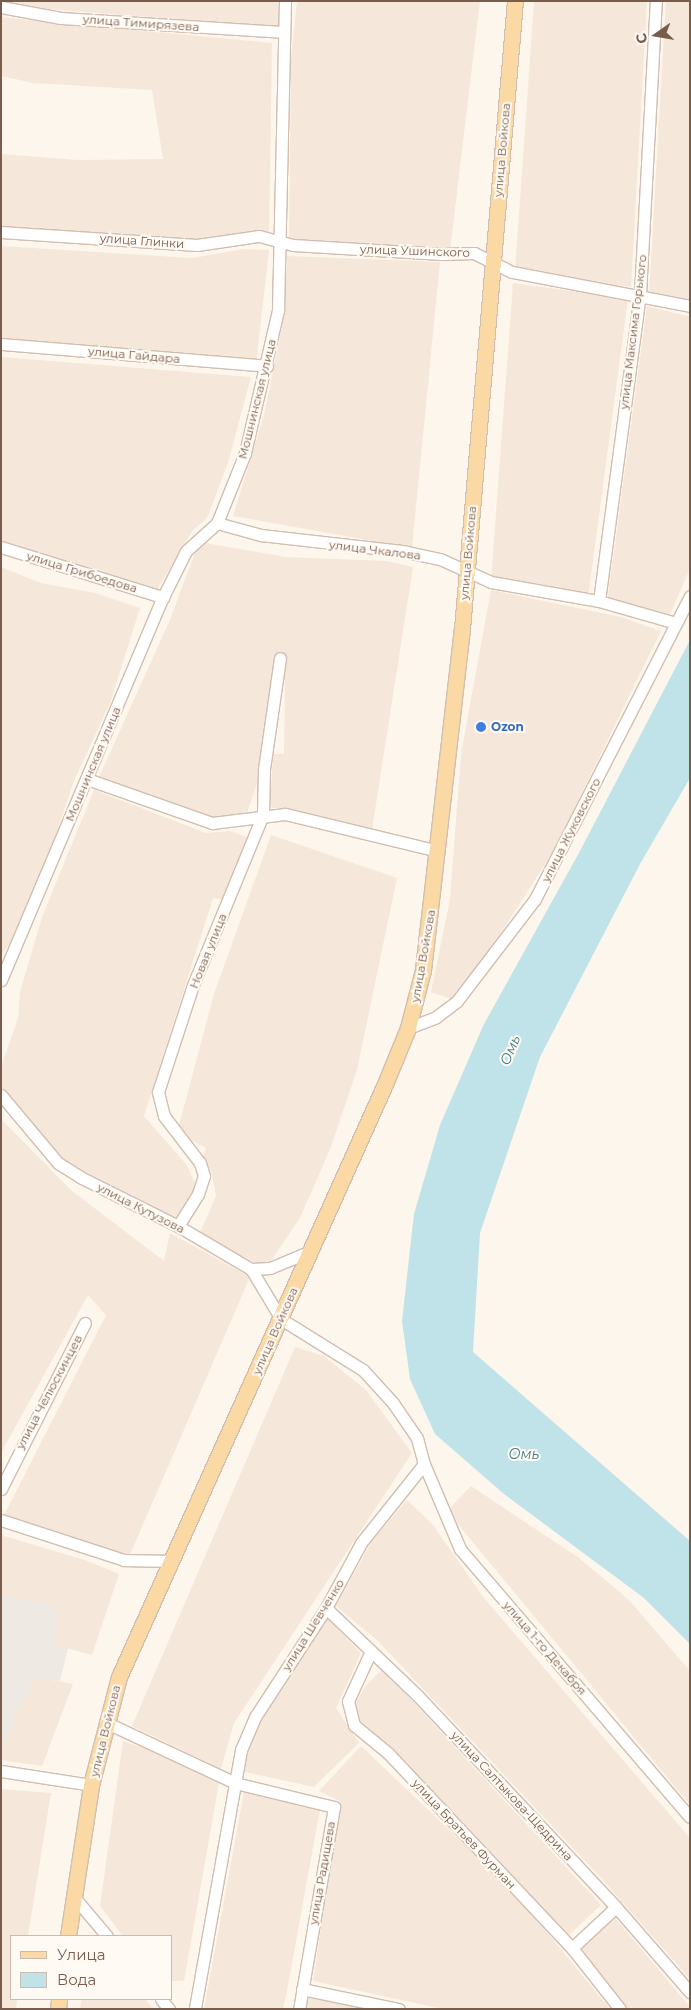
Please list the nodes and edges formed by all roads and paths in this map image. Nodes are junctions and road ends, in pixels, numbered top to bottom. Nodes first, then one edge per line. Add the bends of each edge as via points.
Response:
1 (285, 1) edge
2 (515, 1) edge
3 (656, 1) edge
4 (1, 7) edge
5 (282, 32) junction
6 (1, 232) edge
7 (282, 243) junction
8 (492, 265) junction
9 (640, 294) junction
10 (690, 306) edge
11 (1, 344) edge
12 (267, 366) junction
13 (217, 523) junction
14 (1, 547) edge
15 (466, 573) junction
16 (690, 596) edge
17 (163, 597) junction
18 (599, 601) junction
19 (676, 622) junction
20 (280, 658) dead end
21 (87, 779) junction
22 (263, 814) junction
23 (438, 851) junction
24 (1, 980) edge
25 (408, 1028) junction
26 (1, 1095) edge
27 (178, 1226) junction
28 (311, 1251) junction
29 (251, 1269) junction
30 (281, 1319) junction
31 (85, 1323) dead end
32 (424, 1464) junction
33 (1, 1489) edge
34 (1, 1520) edge
35 (172, 1561) junction
36 (326, 1608) junction
37 (370, 1652) junction
38 (105, 1722) junction
39 (1, 1771) edge
40 (235, 1783) junction
41 (91, 1785) junction
42 (690, 1817) edge
43 (74, 1898) junction
44 (616, 1907) junction
45 (68, 1935) edge
46 (106, 1935) edge
47 (572, 1948) junction
48 (302, 1990) junction
49 (690, 1992) edge
50 (195, 2009) edge
51 (299, 2009) edge
52 (399, 2009) edge
53 (620, 2009) edge

1 - 5 street, Мошнинская улица
2 - 8 main road, улица Войкова
3 - 9 street, улица Максима Горького
4 - 5 street, улица Тимирязева via 61,18
5 - 7 street, Мошнинская улица
6 - 7 street, улица Глинки via 196,245 259,236
7 - 8 street, улица Ушинского via 442,254 474,252
7 - 12 street, Мошнинская улица via 278,310
8 - 9 street, улица Ушинского via 512,272
8 - 15 main road, улица Войкова
9 - 10 street, улица Ушинского
9 - 18 street, улица Максима Горького
11 - 12 street, улица Гайдара
12 - 13 street, Мошнинская улица via 245,453
13 - 15 street, улица Чкалова via 260,535 402,551 440,559
13 - 17 street, Мошнинская улица via 186,551
14 - 17 street, улица Грибоедова
15 - 18 street, улица Чкалова via 491,582
15 - 23 main road, улица Войкова
16 - 19 street, улица Жуковского
17 - 21 street, Мошнинская улица
18 - 19 street, улица Чкалова
19 - 25 street, улица Жуковского via 536,899 457,1001 436,1017
20 - 22 street, Новая улица via 264,769
21 - 22 street via 212,823
21 - 24 street, Мошнинская улица
22 - 23 street via 285,814
22 - 27 street, Новая улица via 193,985 158,1092 164,1116 200,1162 204,1176 198,1194
23 - 25 main road, улица Войкова via 423,970
25 - 28 main road, улица Войкова
26 - 27 street, улица Кутузова via 58,1163
27 - 29 street, улица Кутузова
28 - 29 street via 270,1268
28 - 30 main road, улица Войкова
29 - 30 street, улица Кутузова
30 - 32 street via 363,1370 393,1403 417,1438
30 - 35 main road, улица Войкова
31 - 33 street, улица Челюскинцев
32 - 36 street, улица Шевченко via 362,1543
32 - 42 street, улица 1-го Декабря via 460,1549
34 - 35 street via 124,1560
35 - 38 main road, улица Войкова via 119,1677
36 - 37 street, улица Салтыкова-Щедрина
36 - 40 street, улица Шевченко via 256,1718 241,1750
37 - 44 street, улица Салтыкова-Щедрина via 418,1696
37 - 47 street, улица Братьев Фурман via 348,1701 354,1725 388,1753
38 - 40 street
38 - 41 main road, улица Войкова
39 - 41 street
40 - 48 street, улица Радищева via 334,1807
40 - 50 street, улица Шевченко
41 - 43 main road, улица Войкова
43 - 45 main road, улица Войкова
43 - 46 street
44 - 47 street
44 - 49 street, улица Салтыкова-Щедрина
47 - 53 street, улица Братьев Фурман
48 - 51 street, улица Радищева
48 - 52 street

